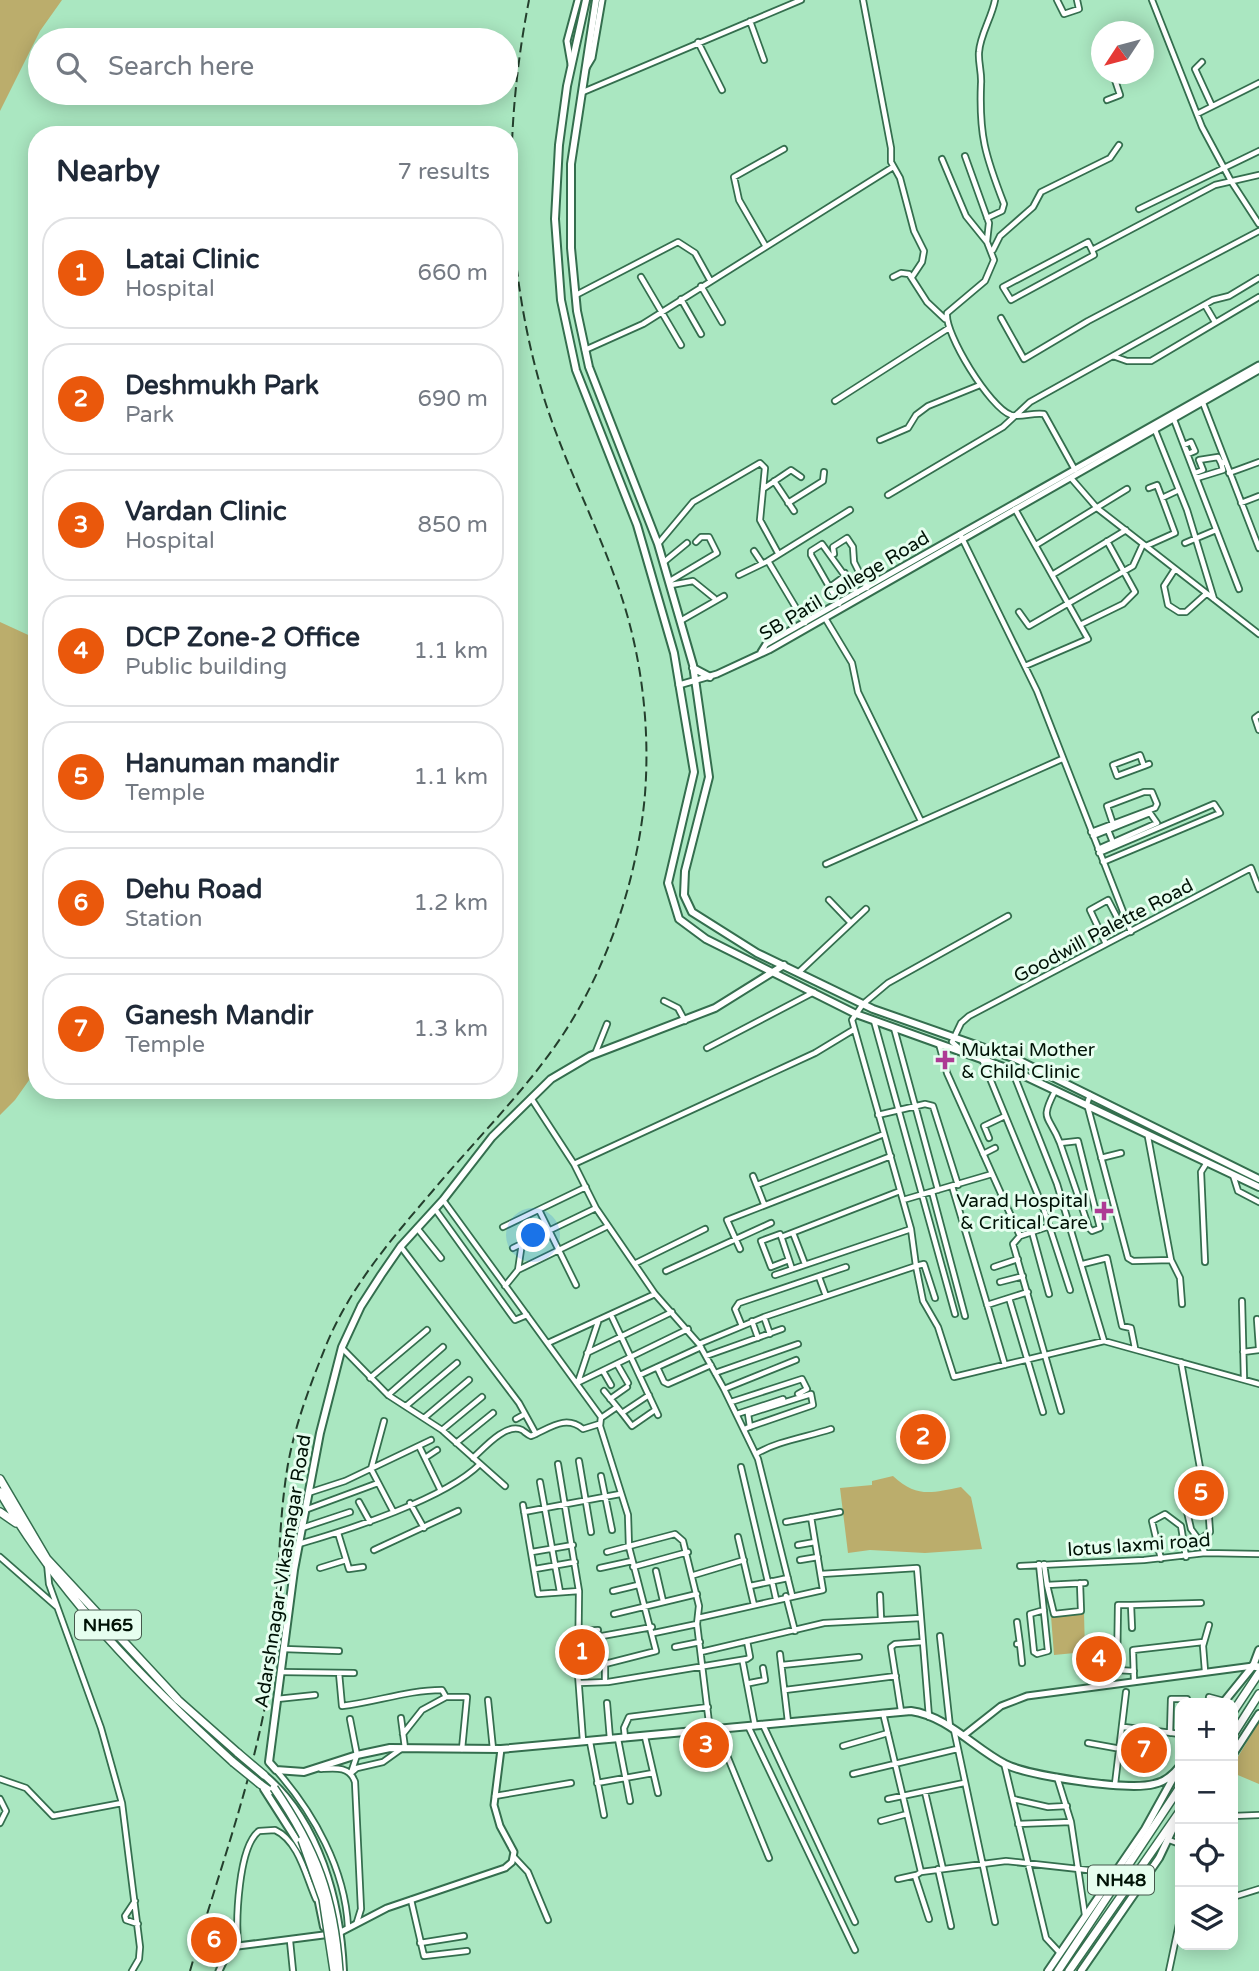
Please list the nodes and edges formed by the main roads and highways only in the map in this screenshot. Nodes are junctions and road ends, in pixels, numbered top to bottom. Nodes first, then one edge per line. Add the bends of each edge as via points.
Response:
1 (586, 0) edge
2 (596, 0) edge
3 (693, 668) junction
4 (710, 677) road end
5 (785, 965) junction
6 (773, 973) junction
7 (1259, 1179) edge
8 (1259, 1187) edge
9 (0, 1479) edge
10 (0, 1492) edge
11 (13, 1508) junction
12 (0, 1510) edge
13 (19, 1526) junction
14 (47, 1564) junction
15 (1259, 1650) edge
16 (1256, 1666) edge
17 (1259, 1673) edge
18 (1259, 1694) edge
19 (1228, 1698) edge
20 (1238, 1704) edge
21 (1259, 1714) edge
22 (1238, 1727) edge
23 (1238, 1746) edge
24 (1175, 1770) edge
25 (264, 1775) junction
26 (1175, 1775) edge
27 (260, 1784) junction
28 (272, 1790) junction
29 (1167, 1790) junction
30 (1174, 1796) joint
31 (1175, 1819) edge
32 (1175, 1824) edge
33 (332, 1971) edge
34 (341, 1971) edge
35 (1048, 1971) edge
36 (1058, 1971) edge
37 (1069, 1971) edge
38 (1081, 1971) edge

1 - 6 main road via 559,145 555,219 561,300 583,390 628,499 674,653 694,772 668,883 679,919 706,939
2 - 3 main road via 571,164 575,295 584,350 658,544
3 - 4 main road
3 - 5 main road via 709,777 685,871 684,895 699,919
5 - 6 main road, Adarshnagar-Vikasnagar Road
5 - 7 main road via 863,1004 1016,1059
6 - 8 main road via 856,1014 981,1057 1056,1089
6 - 24 main road, Adarshnagar-Vikasnagar Road via 686,1022 564,1070 492,1137 401,1246 361,1306 342,1347 308,1494 268,1756 276,1770 298,1773 390,1748 497,1749 901,1711 929,1717 1003,1763 1056,1776 1155,1784
9 - 11 highway, NH65
10 - 11 highway, NH65
11 - 12 main road
11 - 13 highway, NH65
11 - 14 highway, NH65
12 - 13 highway
13 - 14 highway, NH65
14 - 25 highway, NH65, bridge via 178,1700
14 - 27 highway, NH65, bridge via 198,1728
15 - 16 main road
16 - 19 main road
17 - 20 highway
18 - 22 highway
21 - 23 main road
25 - 28 highway, NH65
25 - 34 main road via 295,1809 315,1844 339,1933
26 - 29 main road
27 - 28 highway, NH65
27 - 33 main road via 303,1850
28 - 33 highway, NH65, bridge via 311,1860 328,1920
28 - 34 highway, NH65, bridge via 313,1851 331,1910
29 - 30 highway
29 - 35 main road
30 - 36 highway, NH48
31 - 37 highway, NH48
32 - 38 main road

